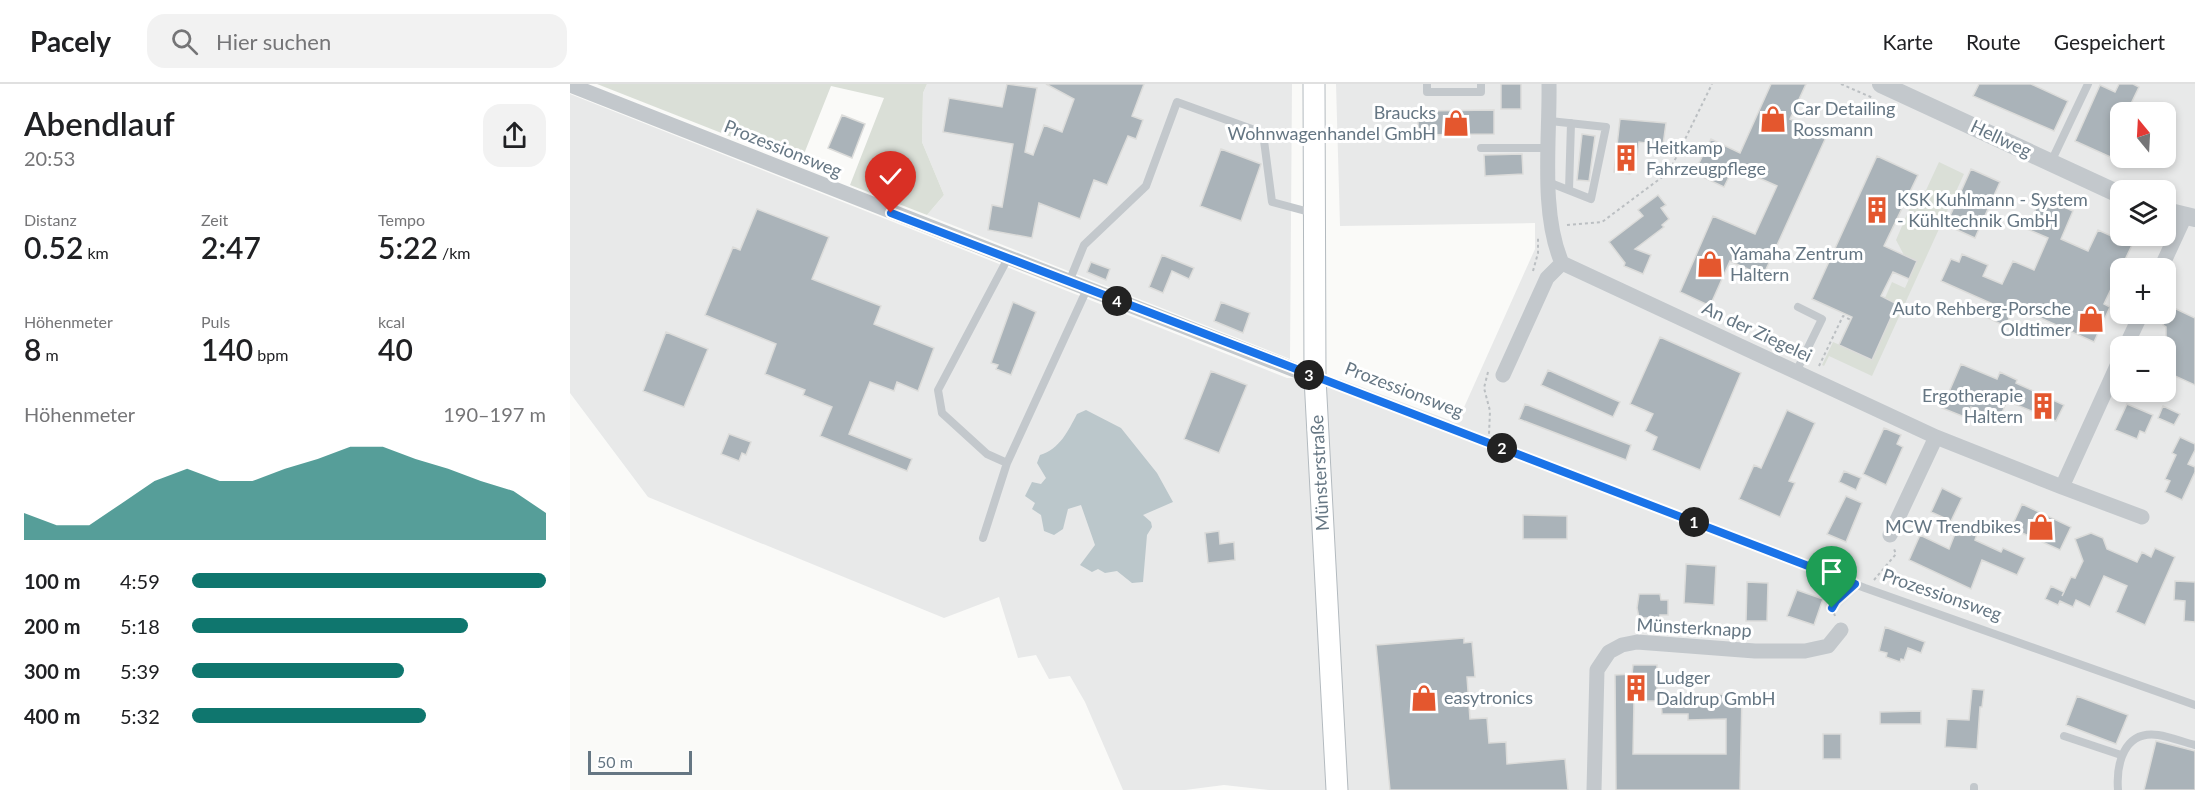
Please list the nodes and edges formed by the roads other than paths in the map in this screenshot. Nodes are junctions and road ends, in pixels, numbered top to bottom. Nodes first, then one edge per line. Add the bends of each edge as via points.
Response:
1 (1314, 84) edge
2 (1427, 84) edge
3 (1481, 84) edge
4 (1549, 84) edge
5 (1881, 84) edge
6 (2088, 84) edge
7 (570, 85) edge
8 (1550, 121) junction
9 (1571, 123) junction
10 (1481, 148) dead end
11 (1549, 148) junction
12 (2051, 162) junction
13 (1548, 182) junction
14 (1569, 190) junction
15 (2110, 190) edge
16 (1314, 213) junction
17 (2190, 217) edge
18 (1008, 258) junction
19 (2167, 258) edge
20 (1562, 263) junction
21 (1069, 282) junction
22 (1087, 289) junction
23 (1798, 307) dead end
24 (1796, 372) junction
25 (1503, 375) dead end
26 (1315, 378) junction
27 (2110, 381) edge
28 (1936, 436) junction
29 (1007, 463) junction
30 (2062, 487) junction
31 (2142, 518) dead end
32 (1890, 534) road end
33 (983, 538) dead end
34 (1841, 630) road end
35 (2195, 705) edge
36 (2064, 735) dead end
37 (2195, 745) edge
38 (2121, 755) junction
39 (1337, 790) edge
40 (1594, 790) edge
41 (2118, 790) edge

1 - 16 main road, Münsterstraße
2 - 3 lane via 1427,92 1481,92
4 - 8 street
5 - 12 street, Hellweg
6 - 12 lane
7 - 18 street, Prozessionsweg
8 - 9 lane
8 - 11 street
9 - 14 lane
9 - 14 lane via 1606,127 1591,199
10 - 11 lane
11 - 13 street
12 - 15 street, Hellweg
13 - 14 lane
13 - 20 street via 1555,248
16 - 21 lane via 1272,202 1263,133 1177,102 1146,186 1084,245
16 - 26 main road, Münsterstraße
17 - 19 street
18 - 21 street, Prozessionsweg
18 - 29 lane via 938,390 942,413 987,454
20 - 24 street, An der Ziegelei
20 - 25 street via 1547,278
21 - 22 street, Prozessionsweg
22 - 26 street, Prozessionsweg
22 - 29 lane
23 - 24 lane via 1822,320
24 - 28 street, An der Ziegelei
26 - 35 lane, Prozessionsweg via 1865,588
26 - 39 main road, Münsterstraße
27 - 30 street
28 - 30 street, An der Ziegelei
28 - 32 street
29 - 33 lane
30 - 31 street, An der Ziegelei
34 - 40 street, Münsterknapp via 1828,646 1805,651 1637,642 1615,648 1597,670
36 - 38 lane
37 - 38 lane via 2147,735
38 - 41 lane

